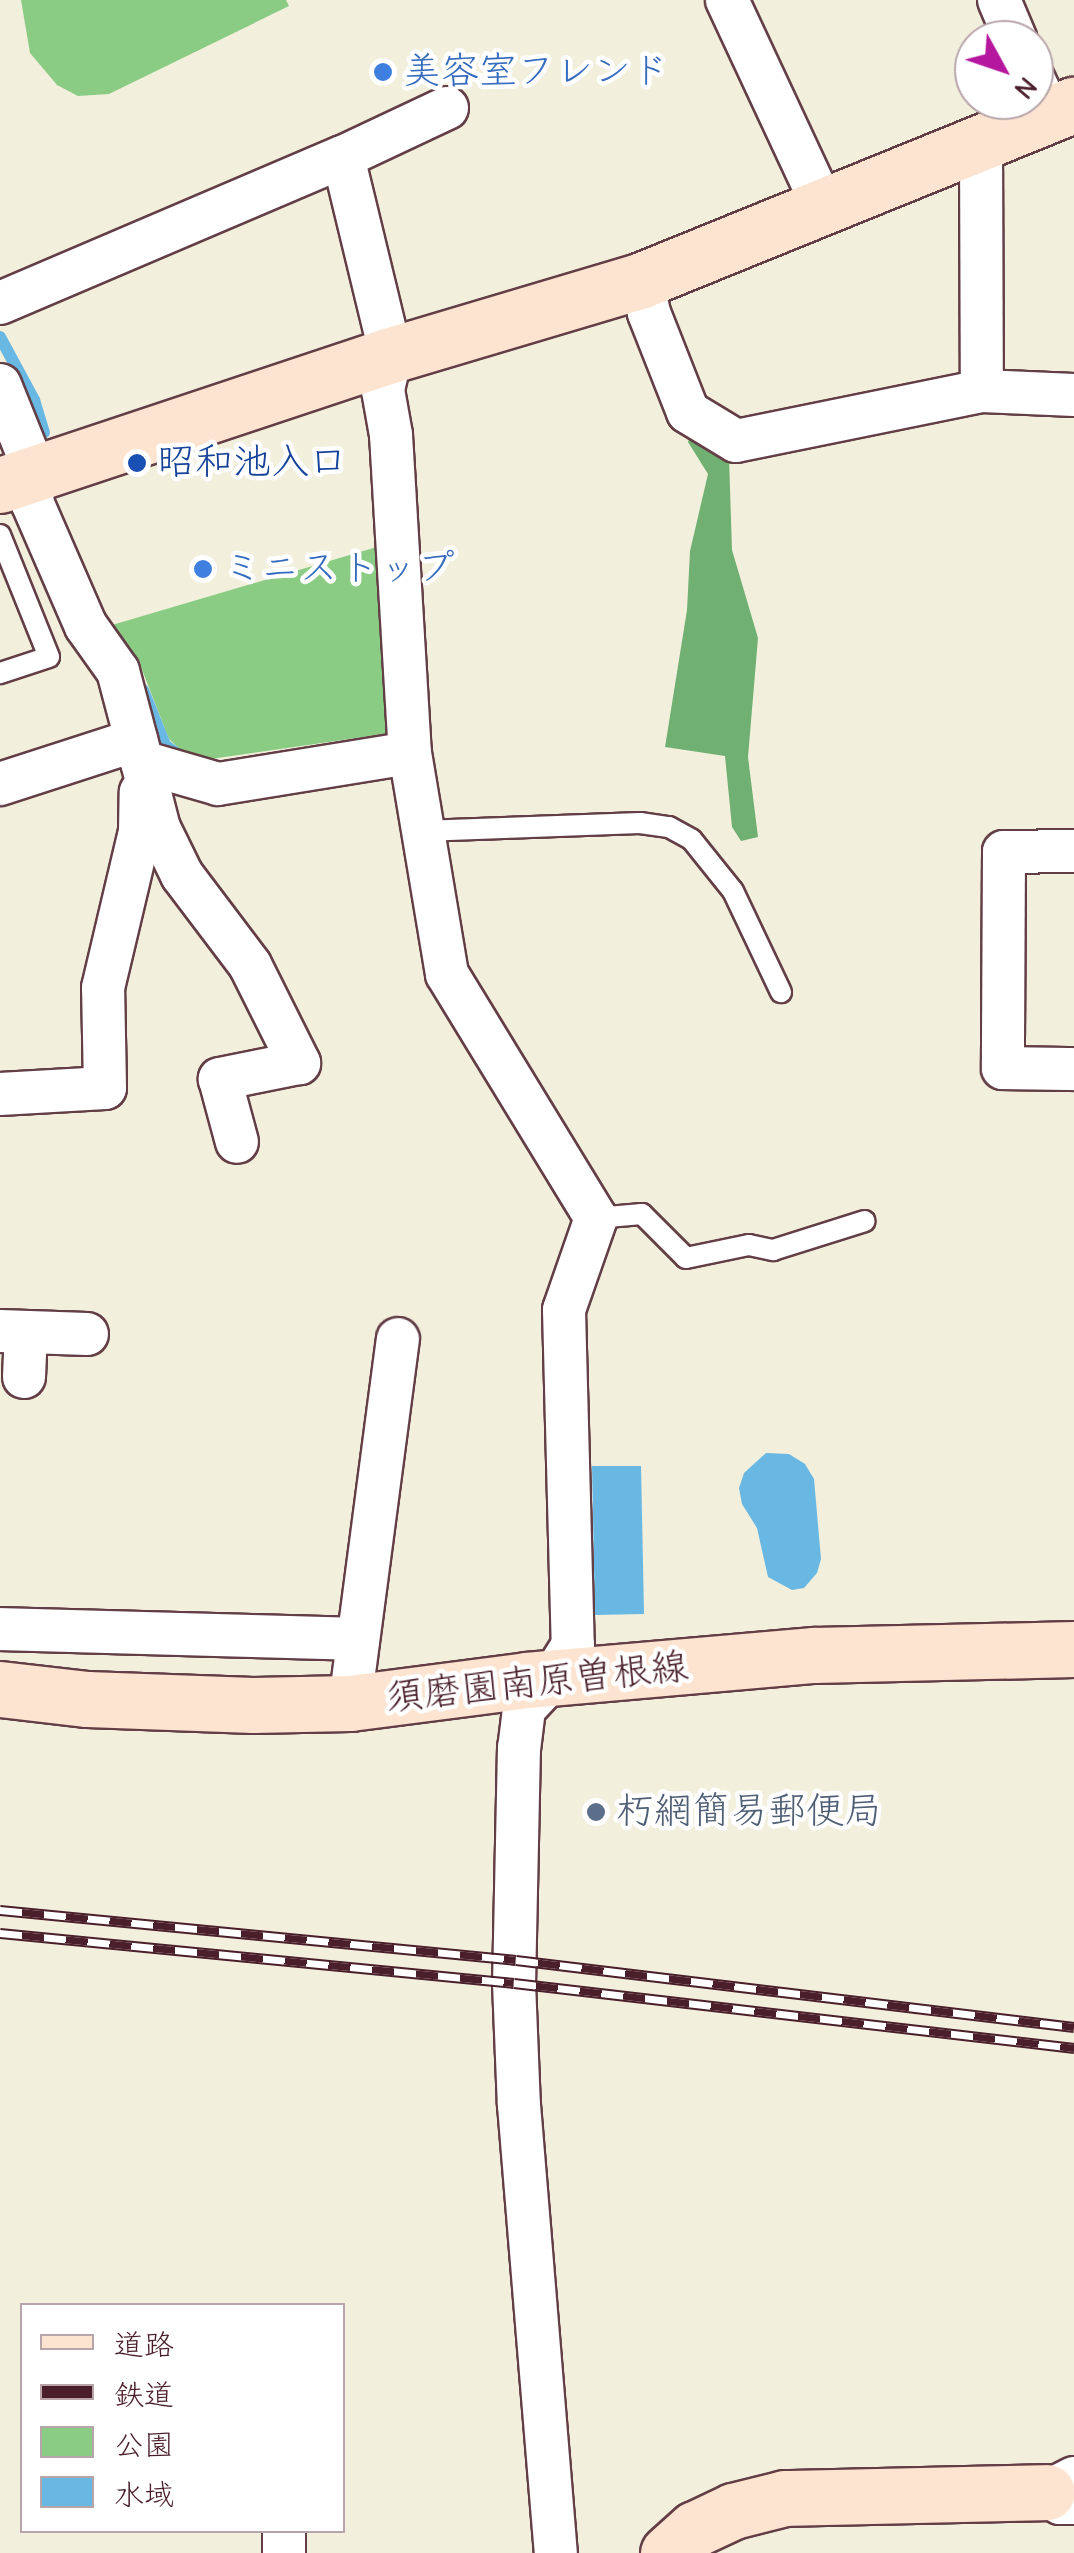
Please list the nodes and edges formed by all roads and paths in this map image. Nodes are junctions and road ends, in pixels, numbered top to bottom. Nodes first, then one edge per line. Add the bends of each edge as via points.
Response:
1 (727, 0) edge
2 (447, 108) dead end
3 (1020, 120) edge
4 (982, 143) junction
5 (343, 157) junction
6 (824, 208) junction
7 (642, 280) junction
8 (0, 302) edge
9 (391, 355) junction
10 (0, 385) edge
11 (982, 391) junction
12 (1074, 395) edge
13 (17, 478) edge
14 (0, 535) edge
15 (0, 673) edge
16 (139, 751) junction
17 (410, 753) junction
18 (0, 784) edge
19 (422, 831) junction
20 (1074, 851) edge
21 (781, 992) dead end
22 (1074, 1069) edge
23 (0, 1094) edge
24 (237, 1142) dead end
25 (596, 1218) junction
26 (865, 1221) dead end
27 (13, 1332) edge
28 (87, 1334) dead end
29 (398, 1339) dead end
30 (24, 1377) dead end
31 (0, 1630) edge
32 (358, 1639) junction
33 (1074, 1648) edge
34 (551, 1680) junction
35 (0, 1689) edge
36 (350, 1703) junction
37 (1065, 2491) edge
38 (556, 2553) edge
39 (668, 2553) edge

1 - 6 street
2 - 5 street
3 - 4 street
4 - 6 street
4 - 11 street
5 - 8 street
5 - 9 street
6 - 7 street
7 - 9 street
7 - 11 street via 688,412 736,441
9 - 13 street
9 - 17 street via 382,390 394,472
10 - 13 street
11 - 12 street
13 - 16 street via 86,626 118,671
14 - 15 lane via 50,657
16 - 17 street via 218,784
16 - 18 street
16 - 23 street via 140,832 103,988 105,1088
16 - 24 street via 158,828 182,875 250,965 308,1066 220,1079
17 - 19 street
19 - 21 lane via 669,827 692,840 733,892
19 - 25 street via 447,974
20 - 22 street via 1004,852 1004,1068
25 - 26 lane via 642,1214 686,1258 749,1245 773,1250
25 - 34 street via 564,1310 572,1645
27 - 28 street
27 - 30 street
29 - 32 street
31 - 32 street
32 - 36 street
33 - 34 street, 須磨園南原曽根線 via 814,1654
34 - 36 street, 須磨園南原曽根線
34 - 38 street via 524,1709 519,1747 514,1983
35 - 36 street, 須磨園南原曽根線 via 252,1706
37 - 39 street via 785,2498 720,2517

